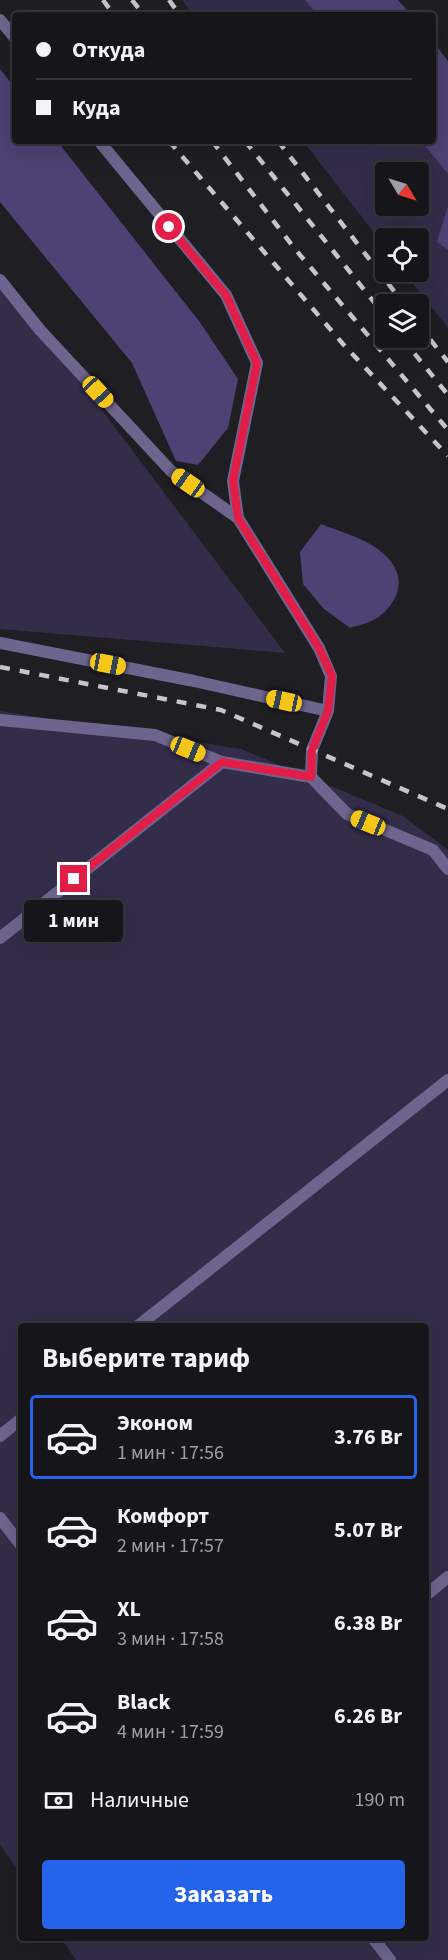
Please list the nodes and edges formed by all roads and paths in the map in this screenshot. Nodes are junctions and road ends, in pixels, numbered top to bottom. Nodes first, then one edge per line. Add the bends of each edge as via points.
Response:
1 (0, 20) edge
2 (12, 34) edge
3 (101, 144) edge
4 (0, 280) edge
5 (238, 518) junction
6 (0, 643) edge
7 (328, 711) junction
8 (0, 720) edge
9 (222, 762) junction
10 (311, 777) junction
11 (448, 869) edge
12 (0, 938) edge
13 (448, 1080) edge
14 (142, 1323) edge
15 (18, 1421) edge
16 (0, 1436) edge
17 (0, 1518) edge
18 (18, 1541) edge
19 (448, 1577) edge
20 (429, 1593) edge
21 (375, 1941) edge
22 (390, 1960) edge

1 - 2 lane
3 - 5 lane via 226,295 257,363 233,480
4 - 5 lane via 40,330 171,471
5 - 7 lane via 319,648 332,676
6 - 7 lane
7 - 10 lane via 312,750
8 - 9 lane via 155,735
9 - 10 lane
9 - 12 lane
10 - 11 lane via 347,814 433,850
13 - 14 lane
15 - 16 lane
17 - 18 lane
19 - 20 lane
21 - 22 lane

